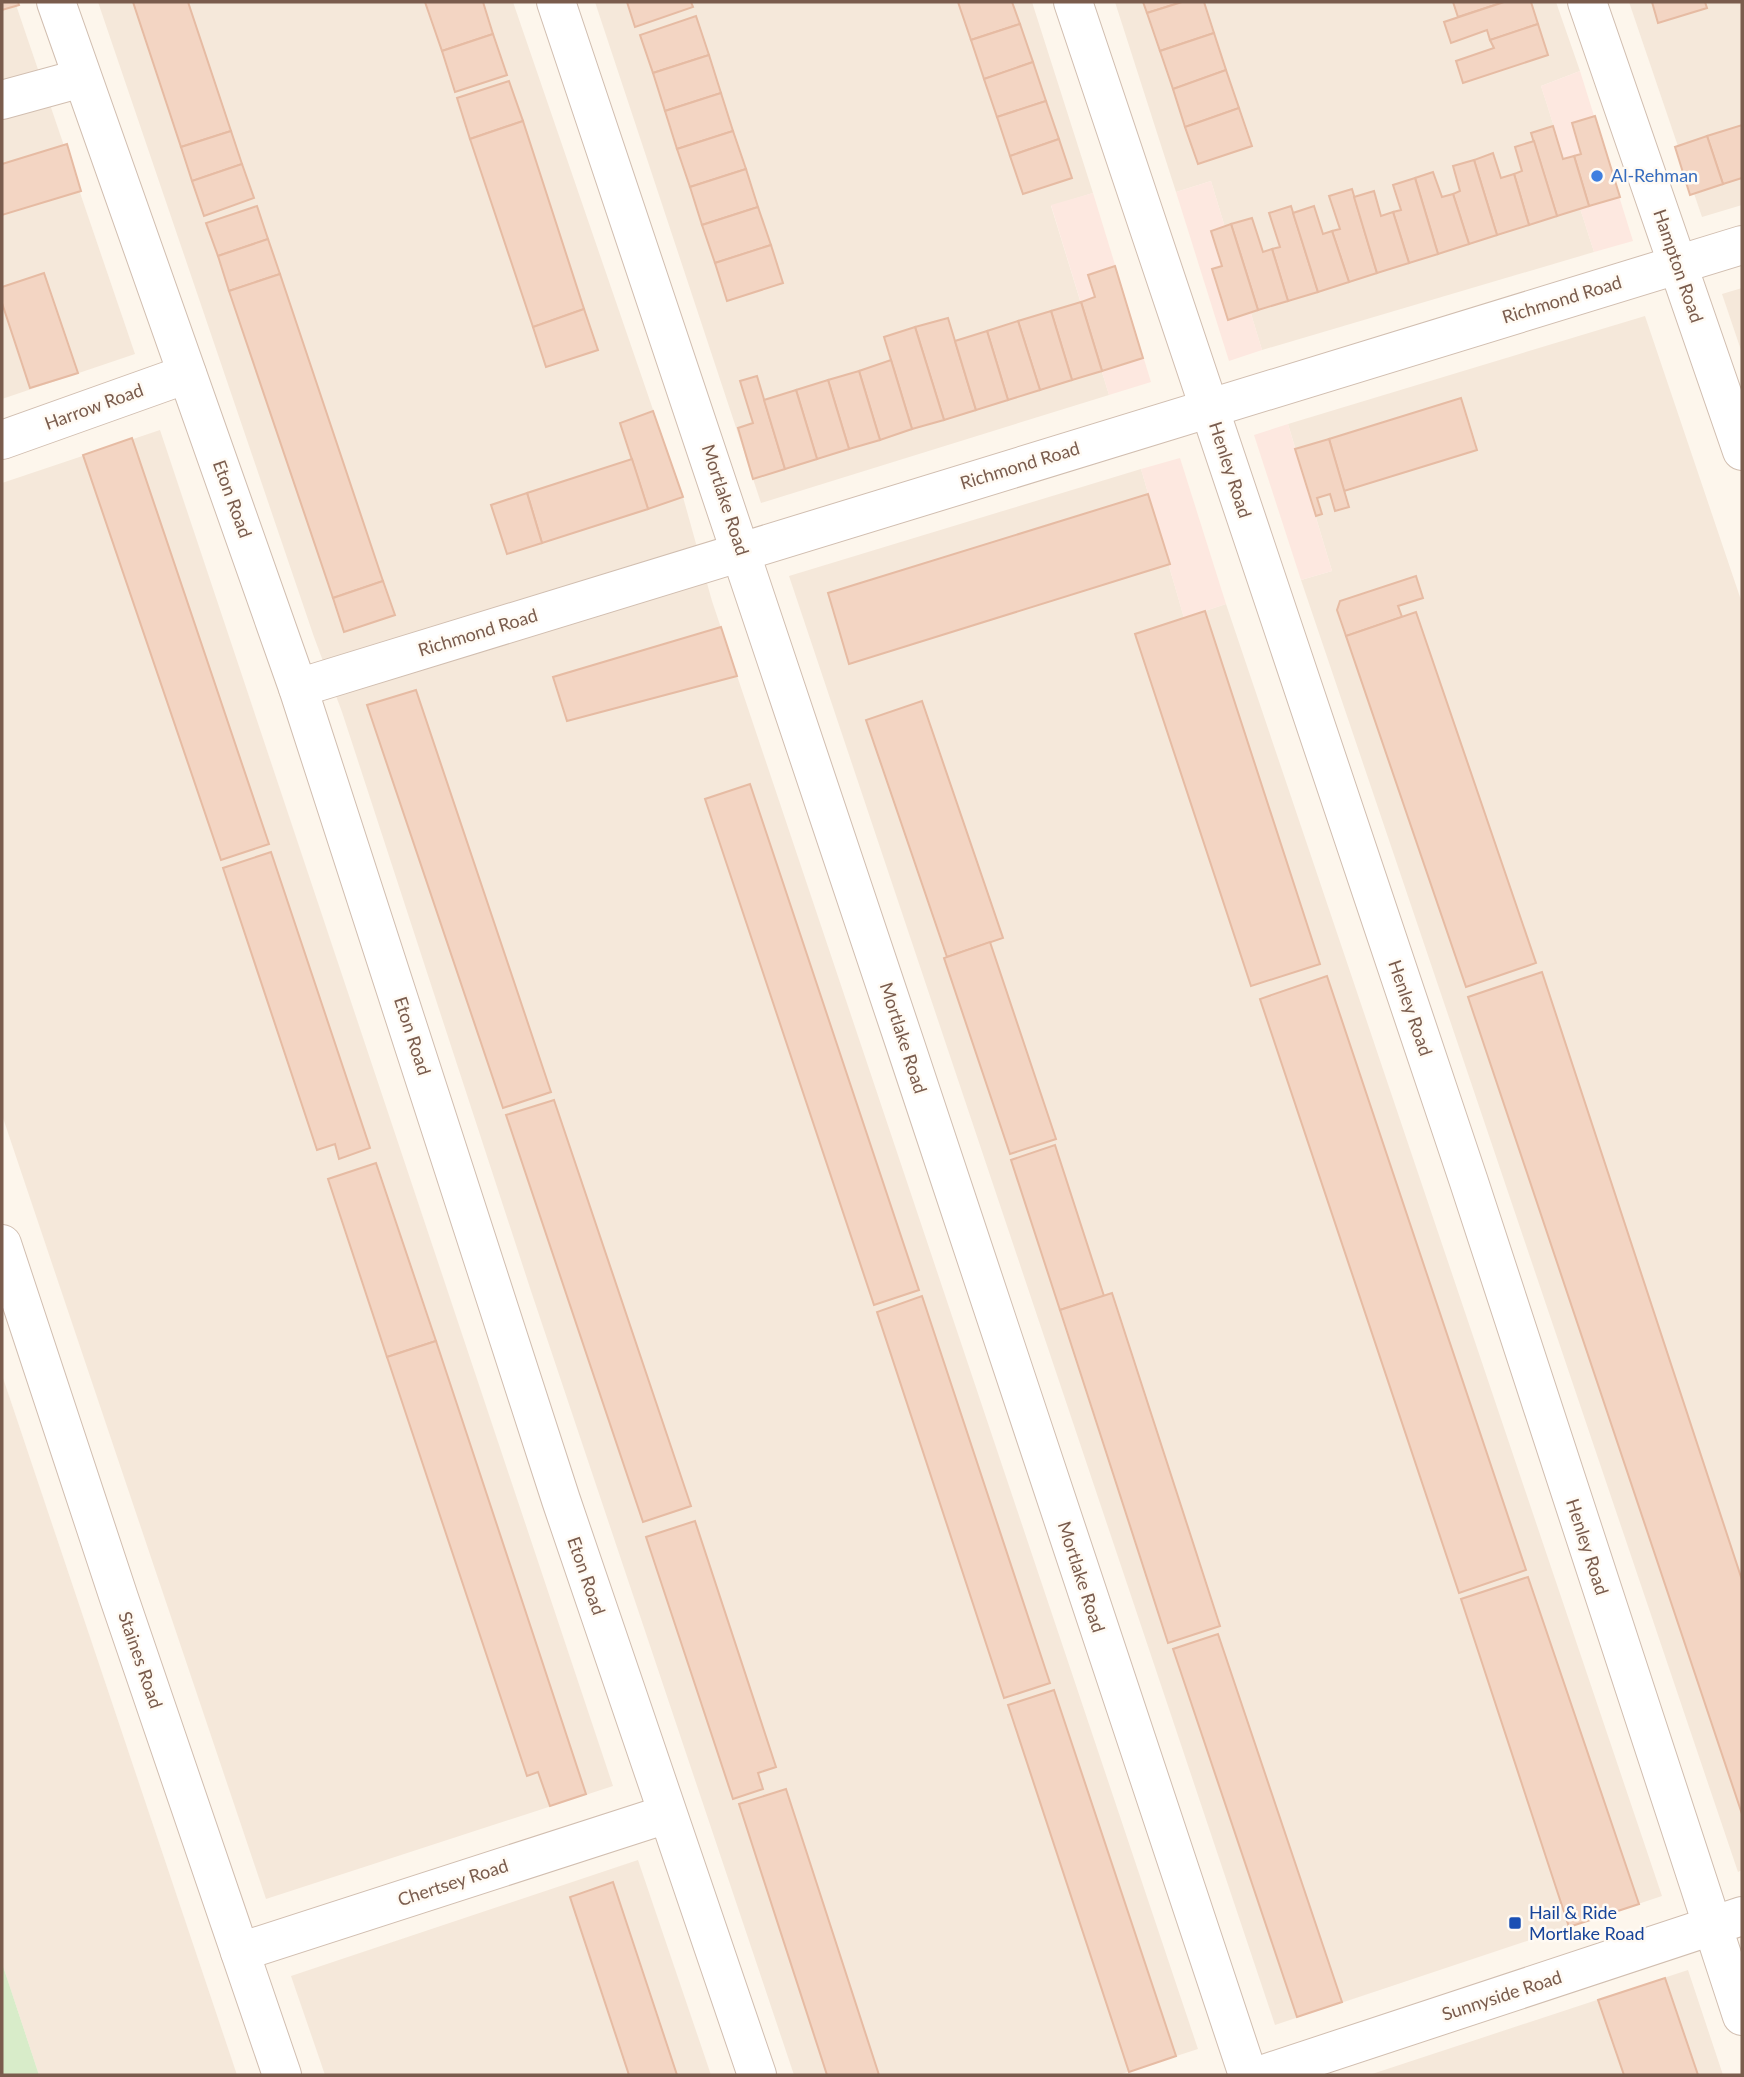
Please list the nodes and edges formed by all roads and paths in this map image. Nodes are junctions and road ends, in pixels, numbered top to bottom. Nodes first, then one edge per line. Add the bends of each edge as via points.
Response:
1 (55, 2) edge
2 (556, 2) edge
3 (1073, 2) edge
4 (1587, 2) edge
5 (82, 78) junction
6 (2, 100) edge
7 (1742, 245) edge
8 (1677, 265) junction
9 (187, 374) junction
10 (1210, 408) junction
11 (2, 440) edge
12 (1742, 451) edge
13 (742, 552) junction
14 (298, 688) junction
15 (2, 1244) edge
16 (667, 1814) junction
17 (1727, 1921) edge
18 (240, 1952) junction
19 (1742, 2016) edge
20 (282, 2075) edge
21 (757, 2075) edge
22 (1248, 2075) edge
23 (1261, 2075) edge

1 - 5 street, Eton Road
2 - 13 street, Mortlake Road
3 - 10 street, Henley Road
4 - 8 street, Hampton Road
5 - 6 street
5 - 9 street, Eton Road
7 - 8 street, Richmond Road
8 - 10 street, Richmond Road
8 - 12 street, Hampton Road
9 - 11 street, Harrow Road
9 - 14 street, Eton Road
10 - 13 street, Richmond Road
10 - 17 street, Henley Road via 1604,1602
13 - 14 street, Richmond Road
13 - 22 street, Mortlake Road
14 - 16 street, Eton Road via 556,1487
15 - 18 street, Staines Road
16 - 18 street, Chertsey Road
16 - 21 street, Eton Road
17 - 19 street, Henley Road
17 - 23 street, Sunnyside Road
18 - 20 street, Staines Road

